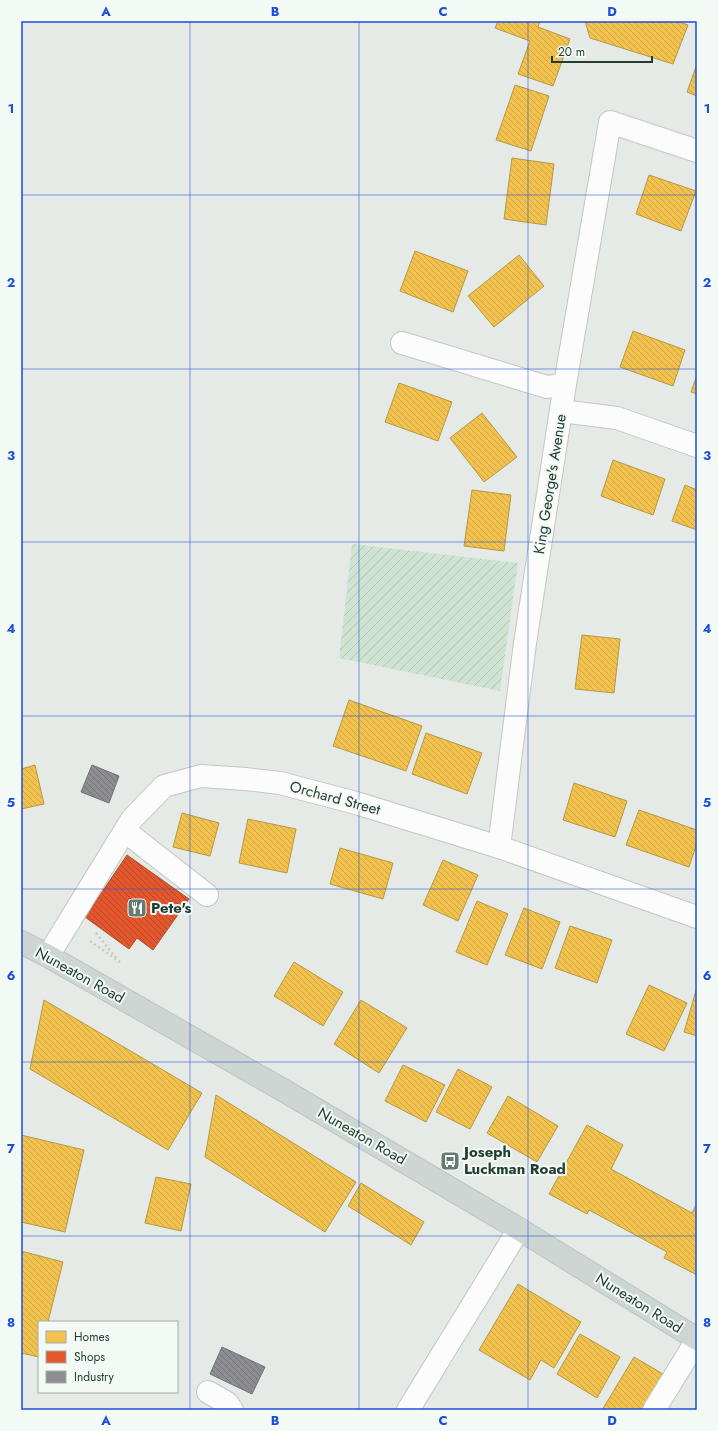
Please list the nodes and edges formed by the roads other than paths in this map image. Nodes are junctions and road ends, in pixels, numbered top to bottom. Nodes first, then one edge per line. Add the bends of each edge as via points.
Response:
1 (697, 151) edge
2 (402, 343) dead end
3 (565, 384) junction
4 (561, 411) junction
5 (697, 446) edge
6 (125, 830) junction
7 (499, 847) junction
8 (207, 895) dead end
9 (697, 917) edge
10 (21, 943) edge
11 (48, 956) junction
12 (519, 1229) junction
13 (697, 1339) edge
14 (208, 1392) dead end
15 (232, 1410) edge
16 (408, 1410) edge
17 (654, 1410) edge

1 - 3 street, King George's Avenue via 610,122
2 - 3 street via 547,387
3 - 4 street, King George's Avenue
4 - 5 street via 617,418
4 - 7 street, King George's Avenue via 525,643
6 - 7 street, Orchard Street via 132,819 164,786 201,776 280,783 356,803
6 - 8 street
6 - 11 street, Orchard Street
7 - 9 street, Orchard Street
10 - 11 main road, Nuneaton Road
11 - 12 main road, Nuneaton Road
12 - 13 main road, Nuneaton Road
12 - 16 street
13 - 17 street
14 - 15 street via 227,1403

